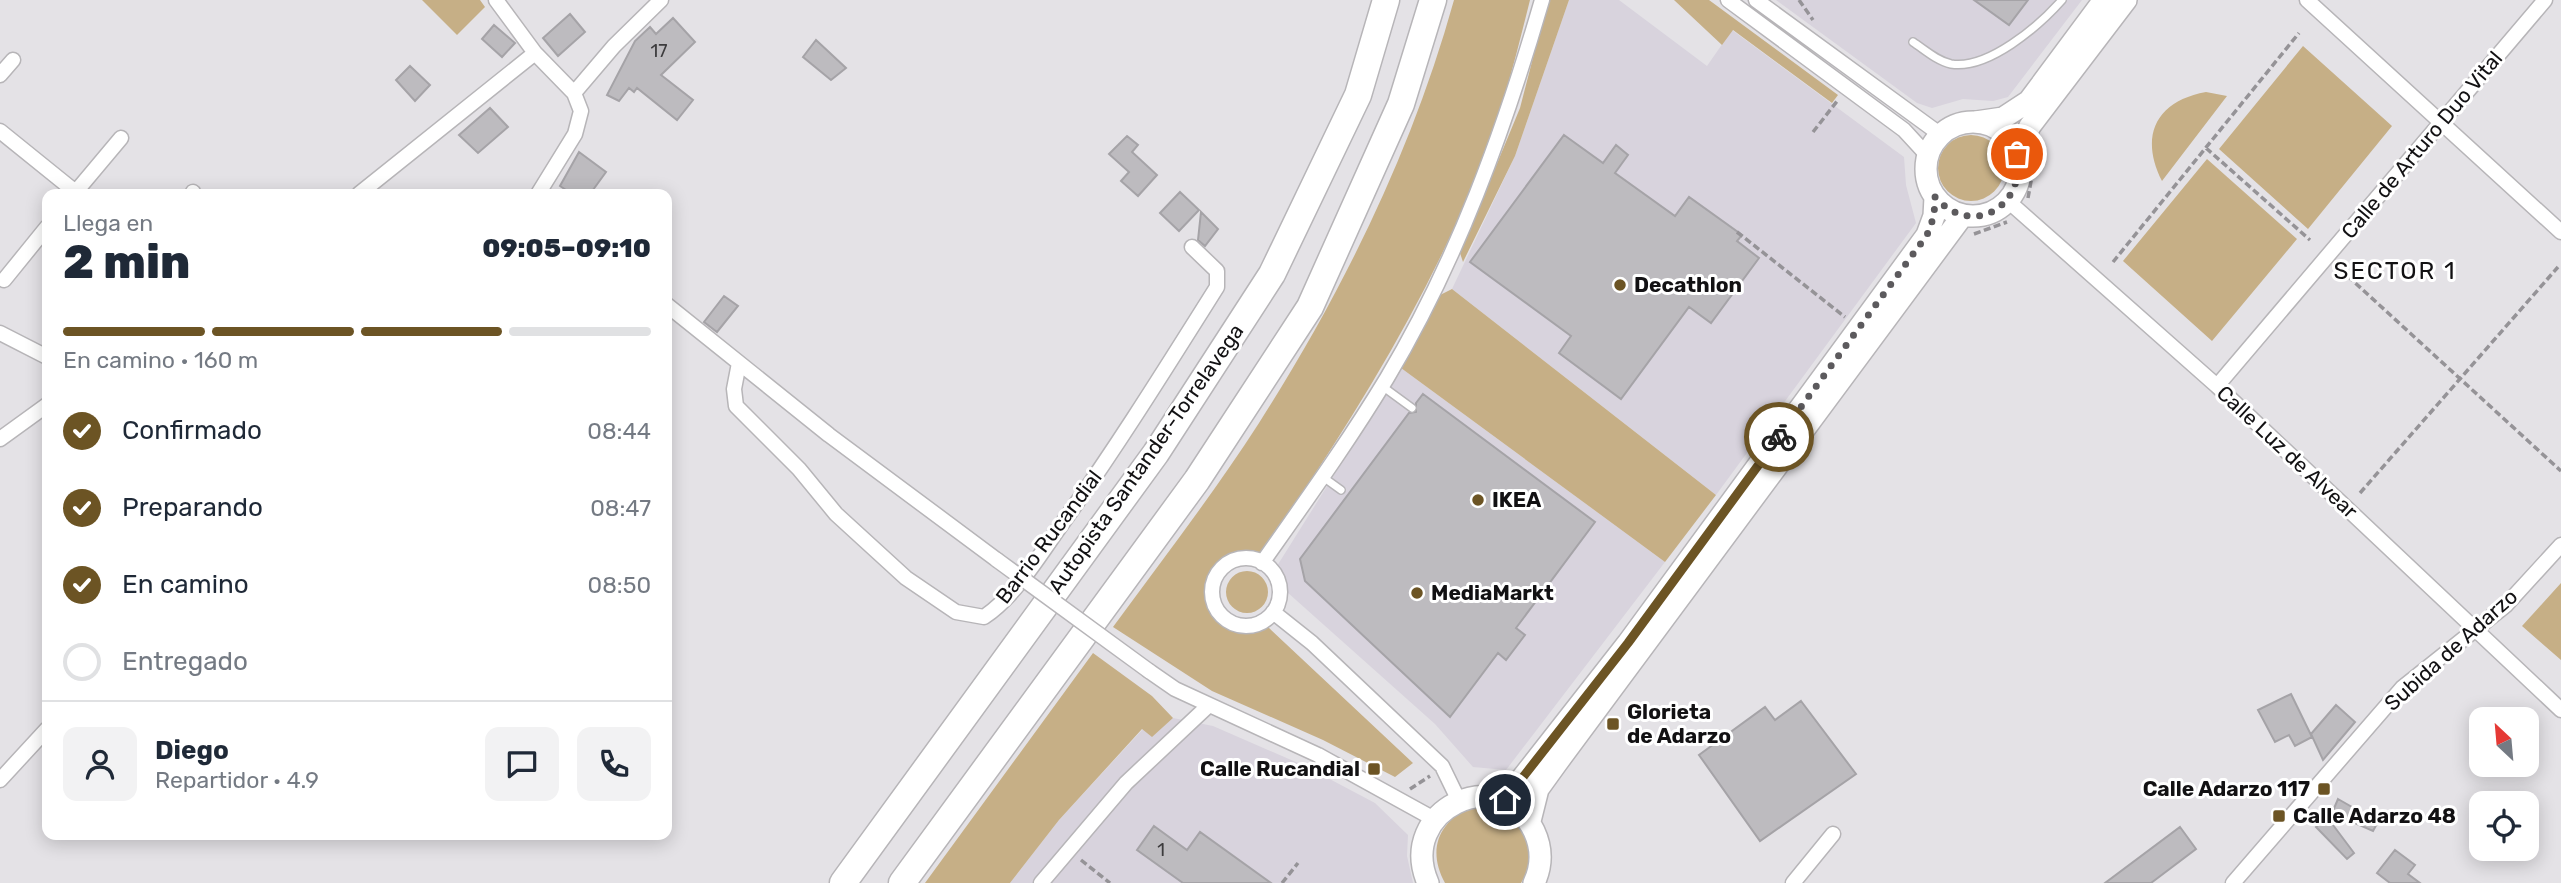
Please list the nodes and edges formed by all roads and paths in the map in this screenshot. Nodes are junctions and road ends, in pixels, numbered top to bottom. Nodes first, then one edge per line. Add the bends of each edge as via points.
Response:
1 (496, 0) edge
2 (661, 0) edge
3 (1386, 0) edge
4 (1433, 0) edge
5 (1542, 0) edge
6 (1728, 0) edge
7 (1756, 0) edge
8 (1800, 0) edge
9 (2062, 0) edge
10 (2104, 0) edge
11 (2126, 0) edge
12 (2306, 0) edge
13 (2545, 0) edge
14 (1817, 25) dead end
15 (2299, 33) dead end
16 (1913, 42) dead end
17 (535, 53) junction
18 (13, 60) dead end
19 (0, 75) edge
20 (574, 93) junction
21 (1841, 95) dead end
22 (2442, 121) junction
23 (1971, 122) junction
24 (0, 131) edge
25 (1813, 132) dead end
26 (1941, 135) junction
27 (121, 138) dead end
28 (2206, 148) junction
29 (2017, 154) junction
30 (1927, 155) junction
31 (70, 189) edge
32 (80, 189) edge
33 (365, 189) edge
34 (541, 189) edge
35 (1935, 197) junction
36 (2008, 201) junction
37 (1963, 215) junction
38 (1737, 232) dead end
39 (2561, 232) edge
40 (42, 233) edge
41 (2310, 240) dead end
42 (1192, 247) dead end
43 (2113, 262) dead end
44 (2558, 267) dead end
45 (2340, 269) dead end
46 (4, 280) dead end
47 (672, 309) edge
48 (1849, 320) dead end
49 (0, 333) edge
50 (42, 354) edge
51 (739, 363) junction
52 (2460, 379) junction
53 (1382, 385) junction
54 (2217, 386) junction
55 (1412, 408) dead end
56 (42, 409) edge
57 (0, 439) edge
58 (2561, 471) edge
59 (1323, 477) junction
60 (1341, 490) dead end
61 (2360, 493) dead end
62 (2561, 545) edge
63 (1262, 562) junction
64 (1273, 612) junction
65 (2475, 627) junction
66 (1208, 706) junction
67 (2561, 710) edge
68 (42, 734) edge
69 (1440, 765) junction
70 (0, 780) edge
71 (1505, 800) junction
72 (1404, 801) junction
73 (1459, 801) junction
74 (1434, 820) junction
75 (1530, 821) junction
76 (1833, 834) dead end
77 (1079, 859) dead end
78 (1298, 863) dead end
79 (843, 883) edge
80 (902, 883) edge
81 (1041, 883) edge
82 (1110, 883) edge
83 (1282, 883) edge
84 (1428, 883) edge
85 (1534, 883) edge
86 (1793, 883) edge
87 (2233, 883) edge

1 - 17 street
2 - 20 street
3 - 79 highway, Autopista Santander-Torrelavega via 1358,95 1272,274 1156,453
4 - 80 highway via 1401,104 1310,307 1197,480
5 - 53 street via 1485,176
6 - 30 street via 1904,130
7 - 26 street
8 - 14 path
9 - 16 lane via 2018,39 1964,64 1943,62
10 - 23 main road via 2021,109 2003,118
11 - 29 main road via 2030,126
12 - 22 street
13 - 22 street, Calle de Arturo Duo Vital
15 - 28 path
17 - 20 street
17 - 33 street
18 - 19 street
20 - 34 street via 580,102 581,121
21 - 25 path
22 - 39 street
22 - 54 street, Calle de Arturo Duo Vital
23 - 26 main road
23 - 29 main road via 1995,128
24 - 31 street
26 - 30 main road
27 - 32 street
28 - 41 path
28 - 43 path
29 - 36 main road via 2018,181
30 - 35 main road via 1927,182
35 - 37 main road
35 - 71 main road via 1927,235 1628,643
36 - 37 main road via 1987,214
36 - 54 street, Calle Luz de Alvear
37 - 75 main road via 1550,772 1538,789
38 - 48 path
40 - 46 street
42 - 51 street, Barrio Rucandial via 1217,271 1217,287 1113,451 999,607 984,617 956,612 906,578 836,514 799,468 736,406
44 - 52 path
45 - 52 path
47 - 51 street, Barrio Rucandial
49 - 50 street
51 - 66 street, Barrio Rucandial, bridge via 997,560 1149,671
52 - 58 path
52 - 61 path
53 - 55 lane
53 - 59 street
54 - 65 street, Calle Luz de Alvear
56 - 57 street
59 - 60 lane
59 - 63 street
62 - 65 street, Subida de Adarzo via 2506,605
63 - 64 street via 1277,579 1278,602
63 - 64 street via 1245,558 1227,564 1216,577 1212,595 1218,612 1232,623 1250,626
64 - 69 street via 1322,652
65 - 67 street, Calle Luz de Alvear
65 - 87 street, Subida de Adarzo via 2402,688
66 - 72 street via 1318,755
66 - 81 street via 1126,783
68 - 70 street
69 - 72 path via 1410,789
69 - 73 street
71 - 73 main road via 1480,797
71 - 75 main road
72 - 74 street
73 - 74 main road
74 - 84 main road via 1422,856
75 - 85 main road via 1541,855
76 - 86 street
77 - 82 path
78 - 83 path

